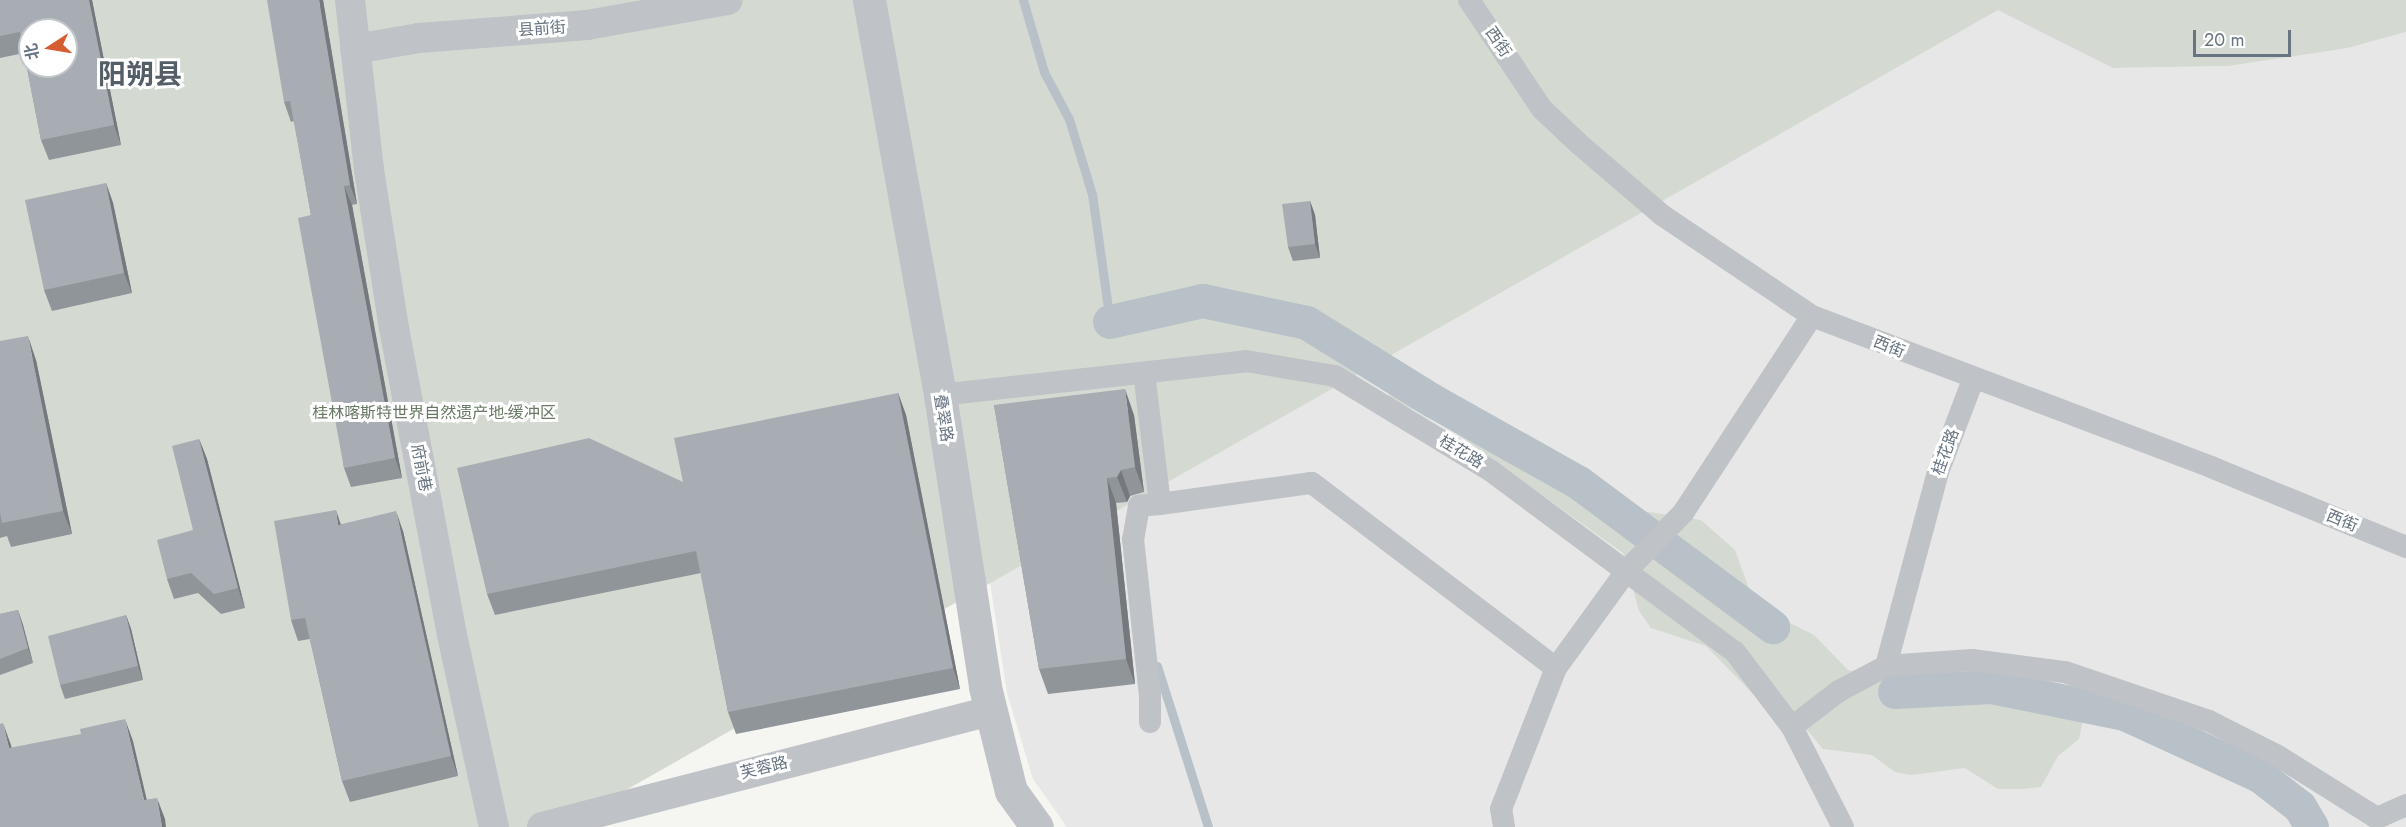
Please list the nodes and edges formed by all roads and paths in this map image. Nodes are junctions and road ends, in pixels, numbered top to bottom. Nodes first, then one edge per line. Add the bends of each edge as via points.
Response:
1 (350, 0) edge
2 (728, 0) edge
3 (867, 0) edge
4 (1469, 0) edge
5 (355, 50) junction
6 (1812, 316) junction
7 (1138, 373) junction
8 (1973, 380) junction
9 (940, 395) junction
10 (1160, 504) junction
11 (2406, 547) edge
12 (1628, 569) junction
13 (1886, 666) junction
14 (1556, 668) junction
15 (984, 712) junction
16 (1150, 722) dead end
17 (1791, 727) junction
18 (2406, 805) edge
19 (495, 827) edge
20 (540, 827) edge
21 (1037, 827) edge
22 (1504, 827) edge
23 (1842, 827) edge

1 - 5 street, 府前巷
2 - 5 street, 县前街 via 587,25 419,38
3 - 9 street, 叠翠路
3 - 15 street
4 - 6 street, 西街 via 1542,109 1578,143 1662,215
5 - 19 street, 府前巷 via 394,328 452,635
6 - 8 street, 西街
6 - 12 street via 1683,513
7 - 9 street, 桂花路
7 - 10 street
7 - 12 street, 桂花路 via 1246,361 1335,376 1491,471
8 - 11 street, 西街 via 2211,467
8 - 13 street, 桂花路 via 1938,472
9 - 15 street, 叠翠路
10 - 14 street via 1312,483
10 - 16 street via 1139,506 1133,539
12 - 14 street
12 - 17 street, 桂花路 via 1736,652
13 - 17 street via 1839,691
13 - 18 street via 1972,660 2065,672 2209,721 2268,751 2377,818
14 - 22 street via 1501,809
15 - 20 street, 芙蓉路
15 - 21 street, 叠翠路 via 1011,791
17 - 23 street, 桂花路

